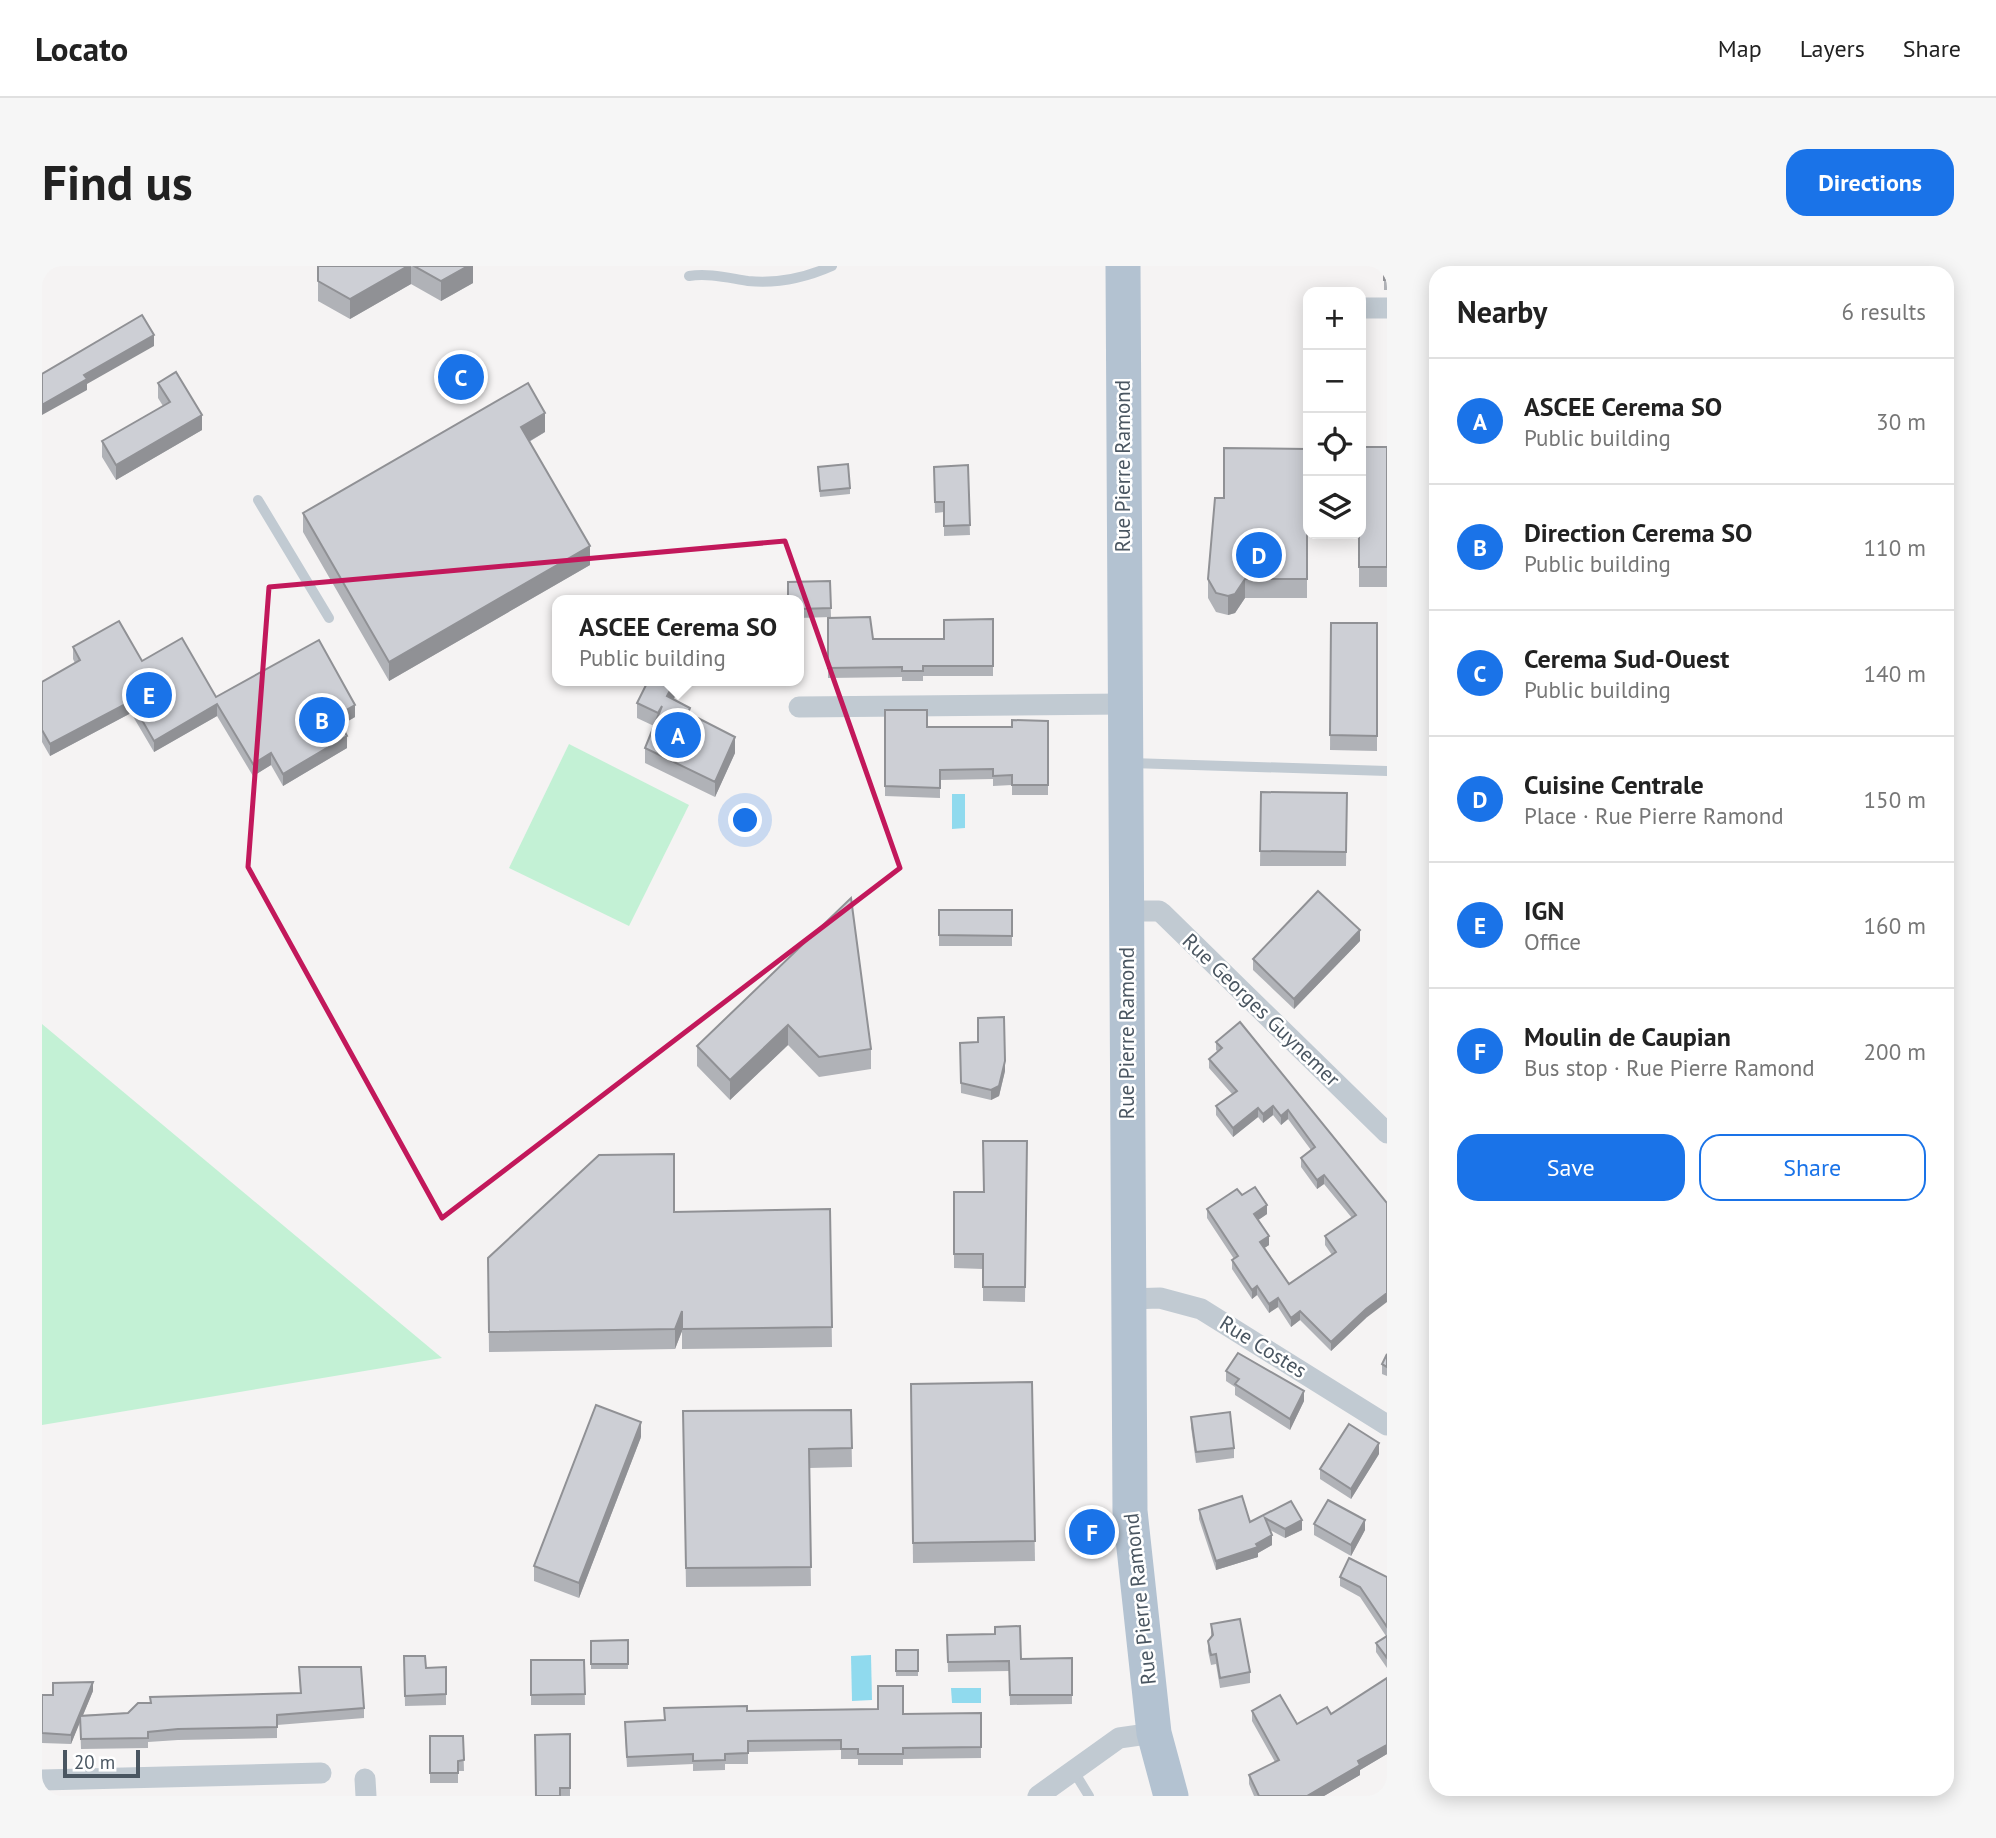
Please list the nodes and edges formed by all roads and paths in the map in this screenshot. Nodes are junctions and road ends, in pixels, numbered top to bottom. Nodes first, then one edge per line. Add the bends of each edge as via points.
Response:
1 (832, 266) edge
2 (1123, 266) edge
3 (689, 276) dead end
4 (1366, 308) edge
5 (1387, 308) edge
6 (258, 500) dead end
7 (329, 618) dead end
8 (1124, 704) junction
9 (799, 707) dead end
10 (1125, 763) junction
11 (1387, 771) edge
12 (1126, 911) junction
13 (1387, 1133) edge
14 (1129, 1299) junction
15 (1387, 1425) edge
16 (1154, 1733) junction
17 (1073, 1770) junction
18 (321, 1773) dead end
19 (42, 1780) edge
20 (1038, 1796) edge
21 (1089, 1796) edge
22 (1171, 1796) edge

1 - 3 lane via 802,279
2 - 8 main road, Rue Pierre Ramond
4 - 5 street
6 - 7 lane
8 - 9 street
8 - 10 main road, Rue Pierre Ramond
10 - 11 lane
10 - 12 main road, Rue Pierre Ramond
12 - 13 street, Rue Georges Guynemer via 1163,914
12 - 14 main road, Rue Pierre Ramond
14 - 15 street, Rue Costes via 1160,1298 1201,1309
14 - 16 main road, Rue Pierre Ramond via 1130,1511
16 - 17 street via 1119,1738
16 - 22 main road, Rue Pierre Ramond
17 - 20 street
17 - 21 lane
18 - 19 street

